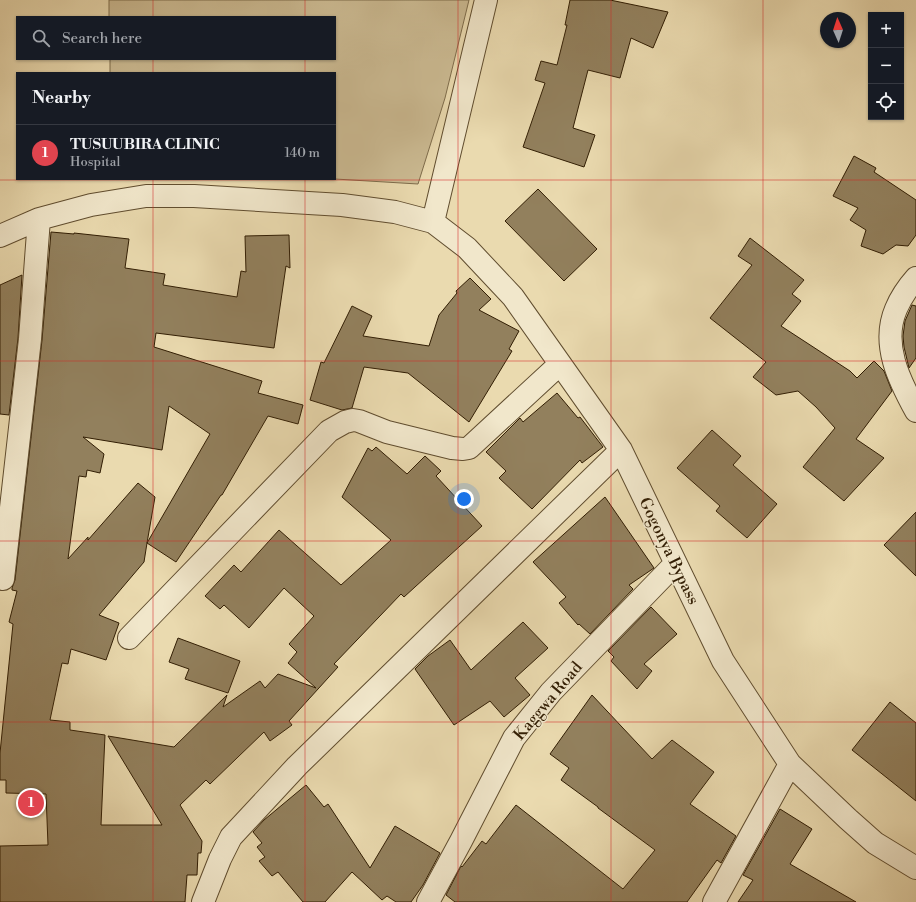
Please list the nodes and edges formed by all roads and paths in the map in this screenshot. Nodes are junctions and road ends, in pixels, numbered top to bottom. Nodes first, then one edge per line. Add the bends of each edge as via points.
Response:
1 (486, 0) edge
2 (39, 219) junction
3 (433, 222) junction
4 (0, 236) edge
5 (916, 278) edge
6 (560, 364) junction
7 (916, 411) edge
8 (621, 450) junction
9 (675, 564) junction
10 (3, 579) dead end
11 (129, 638) dead end
12 (790, 764) junction
13 (916, 868) edge
14 (202, 902) edge
15 (428, 902) edge
16 (714, 902) edge

1 - 3 street
2 - 3 street via 91,205 146,196 194,196 342,205 395,212
2 - 4 street
2 - 10 street via 30,339
3 - 6 street, Gogonya Bypass via 467,248 512,297
5 - 7 street via 902,295 895,310 890,342 892,358
6 - 8 street, Gogonya Bypass
6 - 11 street via 469,448 452,448 387,432 359,421 345,422 329,431
8 - 9 street, Gogonya Bypass
8 - 14 street via 297,766 231,837
9 - 12 street, Gogonya Bypass via 723,661
9 - 15 street, Kaggwa Road via 551,692 514,738
12 - 13 street, Gogonya Bypass via 848,820 875,842
12 - 16 street

